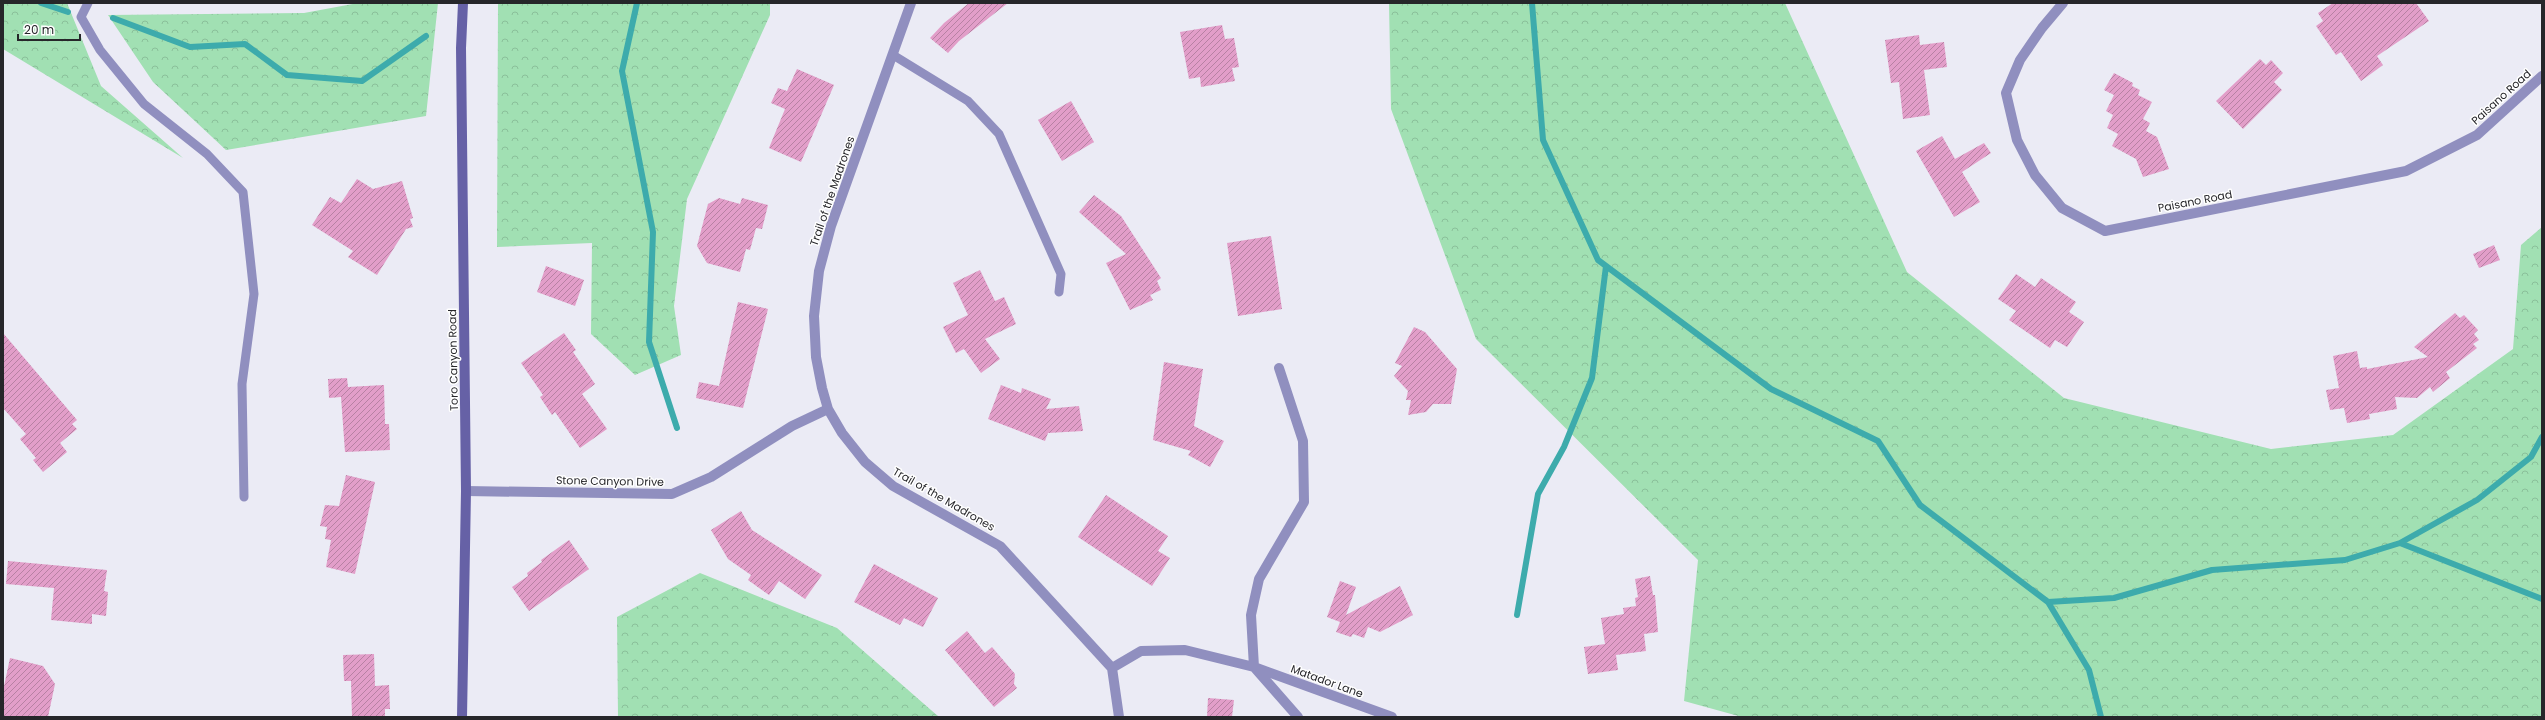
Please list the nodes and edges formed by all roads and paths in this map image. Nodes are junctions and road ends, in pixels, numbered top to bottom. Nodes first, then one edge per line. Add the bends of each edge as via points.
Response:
1 (88, 3) edge
2 (463, 3) edge
3 (911, 3) edge
4 (2063, 3) edge
5 (893, 55) junction
6 (2542, 76) edge
7 (1059, 292) dead end
8 (1279, 368) dead end
9 (828, 410) junction
10 (466, 491) junction
11 (244, 497) dead end
12 (1254, 667) junction
13 (1112, 668) junction
14 (462, 717) edge
15 (1119, 717) edge
16 (1298, 717) edge
17 (1392, 717) edge

1 - 11 lane via 81,17 100,50 144,104 207,154 243,192 254,294 242,384
2 - 10 street, Toro Canyon Road via 461,48
3 - 5 street, Trail of the Madrones
4 - 6 street, Paisano Road via 2020,60 2006,92 2017,140 2035,175 2062,208 2105,231 2406,172 2477,136
5 - 7 lane via 968,101 999,134 1061,274
5 - 9 street, Trail of the Madrones via 831,226 819,271 814,316 816,357
8 - 12 street via 1303,441 1304,502 1259,578 1251,615
9 - 10 street, Stone Canyon Drive via 792,426 711,477 672,494
9 - 13 street, Trail of the Madrones via 865,462 893,486 1000,546
10 - 14 street, Toro Canyon Road
12 - 13 street, Matador Lane via 1185,650 1141,651
12 - 16 street
12 - 17 street, Matador Lane
13 - 15 street

